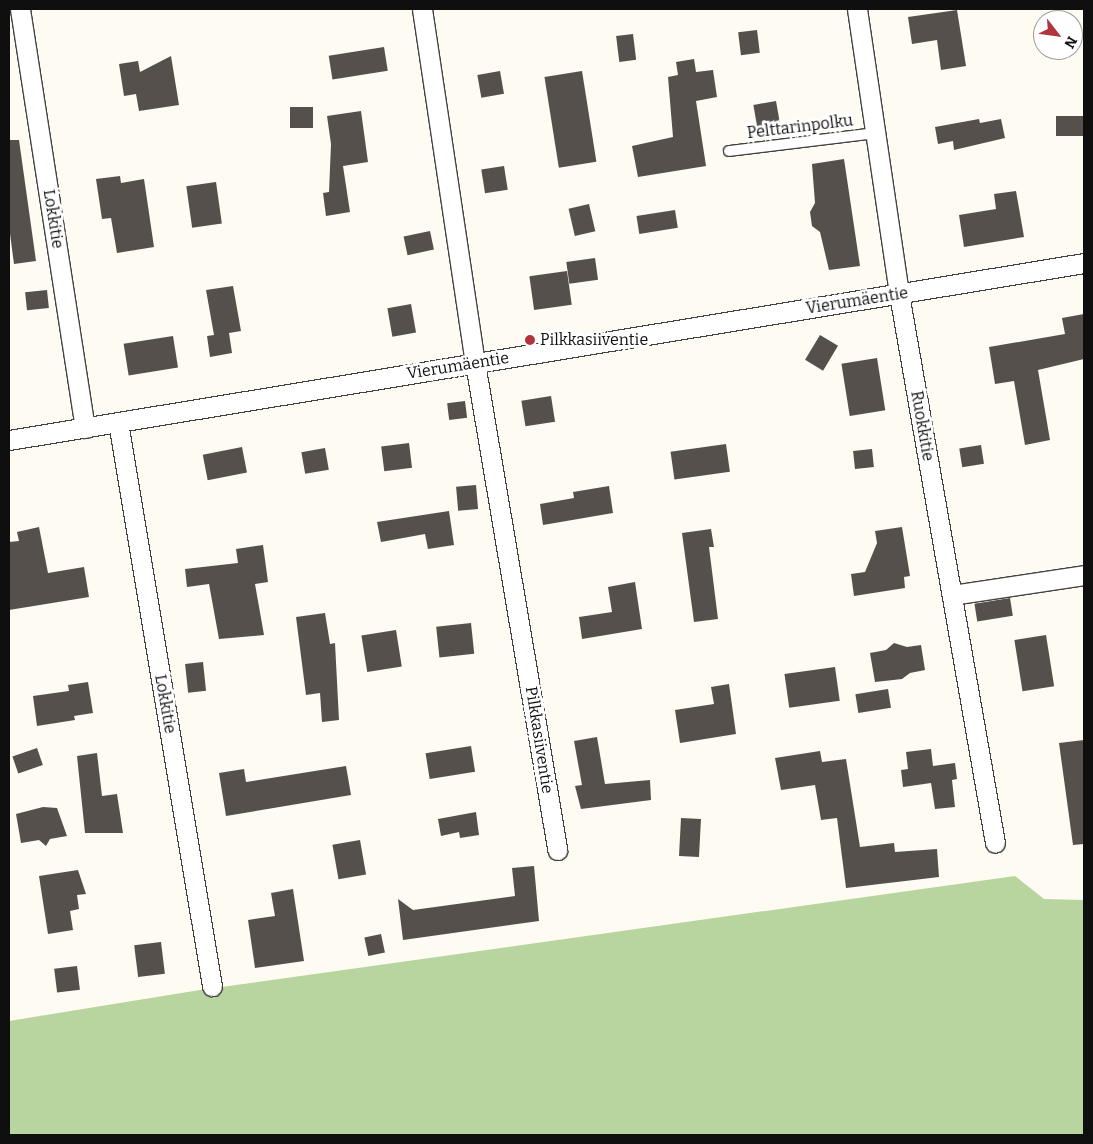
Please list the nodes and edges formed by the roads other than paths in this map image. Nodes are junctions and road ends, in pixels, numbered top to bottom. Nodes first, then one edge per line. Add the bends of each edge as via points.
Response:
1 (20, 9) edge
2 (422, 9) edge
3 (857, 9) edge
4 (875, 133) junction
5 (729, 151) dead end
6 (1084, 263) edge
7 (899, 294) junction
8 (475, 363) junction
9 (118, 422) junction
10 (85, 428) junction
11 (9, 440) edge
12 (1084, 576) edge
13 (952, 595) junction
14 (995, 843) dead end
15 (557, 850) dead end
16 (212, 986) dead end

1 - 10 street, Lokkitie
2 - 8 street, Pilkkasiiventie
3 - 4 street, Ruokkitie
4 - 5 lane, Pelttarinpolku
4 - 7 street, Ruokkitie
6 - 7 street, Vierumäentie
7 - 8 street, Vierumäentie
7 - 13 street, Ruokkitie
8 - 9 street, Vierumäentie
8 - 15 street, Pilkkasiiventie
9 - 10 street, Vierumäentie
9 - 16 street, Lokkitie
10 - 11 street, Vierumäentie
12 - 13 street
13 - 14 street, Ruokkitie

